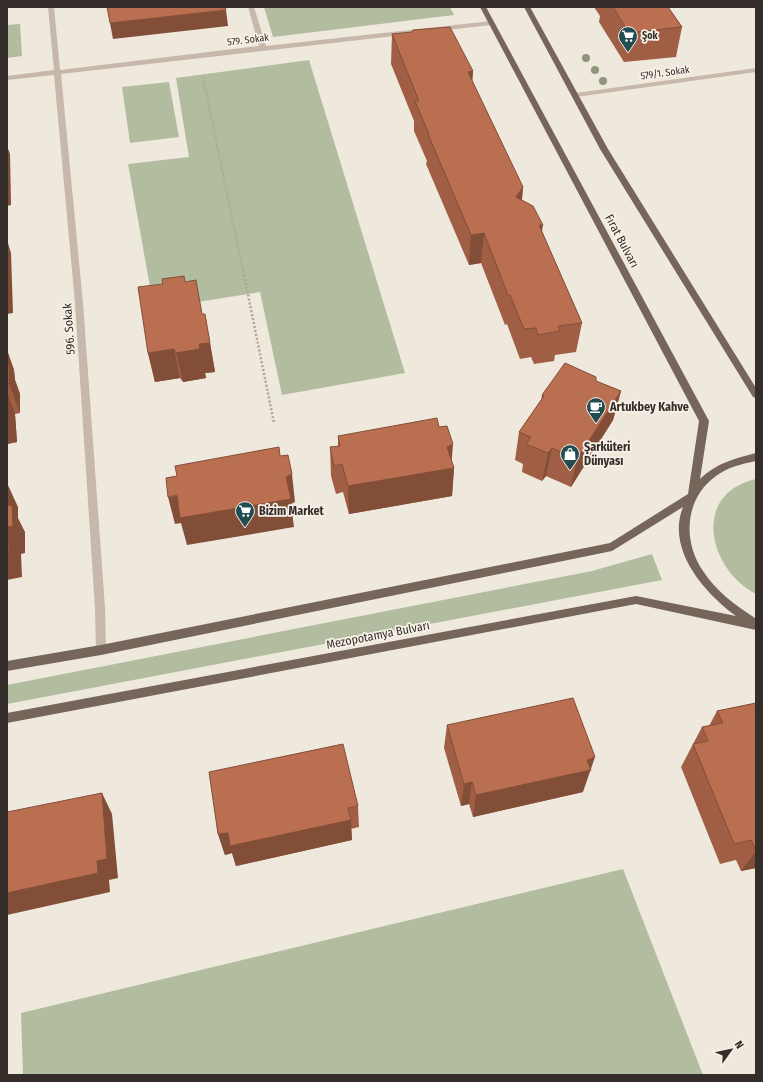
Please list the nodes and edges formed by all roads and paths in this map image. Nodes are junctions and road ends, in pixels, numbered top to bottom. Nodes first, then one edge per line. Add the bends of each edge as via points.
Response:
1 (51, 7) edge
2 (251, 7) edge
3 (483, 7) edge
4 (527, 7) edge
5 (491, 23) junction
6 (263, 48) junction
7 (756, 70) edge
8 (58, 73) junction
9 (203, 77) dead end
10 (7, 78) edge
11 (576, 95) junction
12 (756, 395) edge
13 (274, 423) dead end
14 (756, 457) edge
15 (693, 496) junction
16 (755, 624) edge
17 (101, 650) junction
18 (7, 666) edge
19 (7, 718) edge

1 - 8 street, 596. Sokak
2 - 6 street
3 - 5 main road, Fırat Bulvarı
4 - 11 main road
5 - 6 street, 579. Sokak
5 - 15 main road, Fırat Bulvarı via 704,420
6 - 8 street, 579. Sokak
7 - 11 street, 579/1. Sokak
8 - 10 street, 579. Sokak
8 - 17 street, 596. Sokak via 79,303
9 - 13 path
11 - 12 main road via 604,149
14 - 15 main road via 732,463 708,477
15 - 16 main road via 684,522 687,550 707,584 726,604
15 - 17 main road via 612,547
16 - 19 main road, Mezopotamya Bulvarı via 636,600
17 - 18 main road

